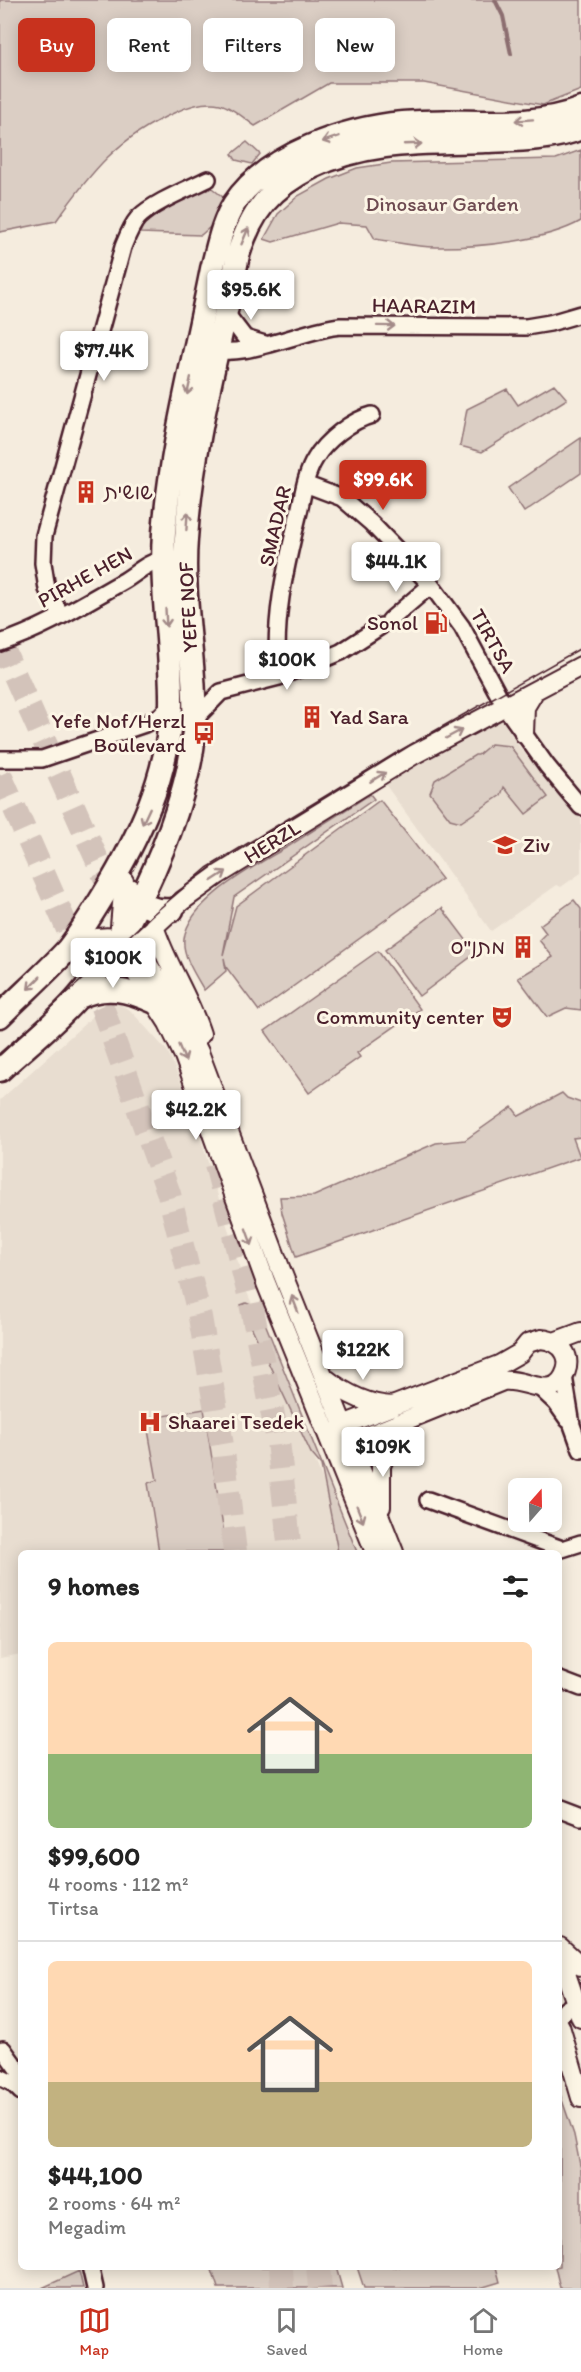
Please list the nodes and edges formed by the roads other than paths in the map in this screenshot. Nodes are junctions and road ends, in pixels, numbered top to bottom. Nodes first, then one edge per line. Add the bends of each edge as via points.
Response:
1 (581, 108) edge
2 (581, 128) edge
3 (208, 179) dead end
4 (226, 313) junction
5 (581, 314) edge
6 (201, 328) junction
7 (267, 344) junction
8 (218, 352) junction
9 (372, 415) dead end
10 (306, 484) junction
11 (163, 560) junction
12 (185, 579) junction
13 (427, 588) junction
14 (61, 615) junction
15 (0, 643) edge
16 (581, 666) edge
17 (191, 673) junction
18 (279, 676) junction
19 (221, 692) junction
20 (534, 692) junction
21 (171, 705) junction
22 (505, 707) junction
23 (195, 719) junction
24 (136, 727) junction
25 (524, 734) junction
26 (165, 750) junction
27 (0, 759) edge
28 (581, 807) edge
29 (131, 846) junction
30 (124, 881) junction
31 (154, 912) junction
32 (126, 946) junction
33 (67, 949) junction
34 (79, 997) junction
35 (155, 1002) junction
36 (0, 1016) edge
37 (0, 1070) edge
38 (222, 1111) junction
39 (581, 1332) edge
40 (554, 1342) junction
41 (581, 1352) edge
42 (520, 1353) junction
43 (566, 1372) junction
44 (324, 1377) junction
45 (533, 1386) junction
46 (396, 1414) junction
47 (343, 1425) junction
48 (572, 1425) junction
49 (330, 1440) junction
50 (350, 1443) junction
51 (581, 1450) edge
52 (428, 1500) dead end
53 (383, 1527) junction
54 (581, 1544) edge
55 (374, 1550) edge
56 (393, 1550) edge
57 (562, 1681) edge
58 (581, 1688) edge
59 (562, 1810) edge
60 (581, 1817) edge
61 (562, 1949) edge
62 (562, 1961) edge
63 (581, 1966) edge
64 (579, 2007) edge
65 (562, 2015) edge
66 (562, 2033) edge
67 (2, 2047) edge
68 (0, 2070) edge
69 (18, 2070) edge
70 (0, 2077) edge
71 (18, 2089) edge
72 (581, 2098) edge
73 (91, 2270) edge
74 (95, 2288) edge

1 -> 6 main road, YEFE NOF via 530,120 404,123 310,146 262,175 233,205 220,237
4 -> 2 main road, YEFE NOF via 245,232 265,201 288,179 351,151 520,140
3 - 14 street via 149,209 130,229 123,247 44,536 47,589
4 - 7 street via 245,338
4 - 8 main road, YEFE NOF
7 -> 5 street, HAARAZIM via 327,327 526,327
6 - 8 street via 204,342
6 -> 11 main road, YEFE NOF via 172,462
7 - 8 street, HAARAZIM via 239,352
12 -> 8 main road, YEFE NOF via 193,471
9 - 10 street, SMADAR via 353,421 319,453
10 - 13 street, TIRTSA via 342,498 372,522
10 - 18 street, SMADAR via 285,571 279,615
11 - 12 street, PIRHE HEN
11 - 14 street, PIRHE HEN
11 -> 21 main road, YEFE NOF
12 - 17 main road, YEFE NOF
13 - 18 street via 386,623 341,652
13 - 22 street, TIRTSA via 462,627
14 - 15 street, PIRHE HEN
16 - 20 street, HERZL
17 - 19 street via 203,687
17 - 23 main road, YEFE NOF
18 - 19 street
19 - 23 street
20 - 22 street, HERZL
20 - 25 street via 525,708
21 - 24 street via 153,720
21 - 26 main road, YEFE NOF
22 - 25 street, TIRTSA
31 -> 22 street, HERZL via 395,766
23 - 31 main road, YEFE NOF via 186,781 152,874
24 - 26 street via 153,732
24 - 27 street via 42,759
25 - 28 street, TIRTSA
26 -> 29 main road, YEFE NOF via 158,785
29 - 30 main road
29 - 33 main road, YEFE NOF
30 - 31 main road via 128,890
30 - 32 street
31 - 32 main road, YEFE NOF
31 - 38 street via 158,939 196,1020
32 - 33 street via 91,938
32 - 34 main road, YEFE NOF
32 - 35 street
32 - 38 street via 180,1014
33 -> 36 main road
34 - 35 main road via 106,988
34 - 37 main road
35 -> 49 street via 184,1056 266,1283
44 -> 38 street
39 - 40 street
40 - 42 street via 534,1340
40 - 43 street via 565,1352
41 - 43 street
42 - 45 street via 518,1366
42 - 46 street
43 - 45 street via 554,1386
43 - 48 street
44 - 46 street via 360,1399
44 - 47 street
45 - 46 street via 509,1379
45 - 48 street via 556,1403
46 - 47 street
46 - 50 street
46 - 53 street via 381,1466
47 - 49 street
47 - 50 street
48 - 51 street
49 - 50 street
49 -> 55 street
50 - 53 street
52 - 54 street via 562,1549
53 - 56 street
57 - 58 street
59 - 60 street
61 - 63 street
62 - 64 street
64 - 65 street
66 - 72 street
67 - 68 street via 4,2063
67 - 69 street
70 - 71 street
73 - 74 street

